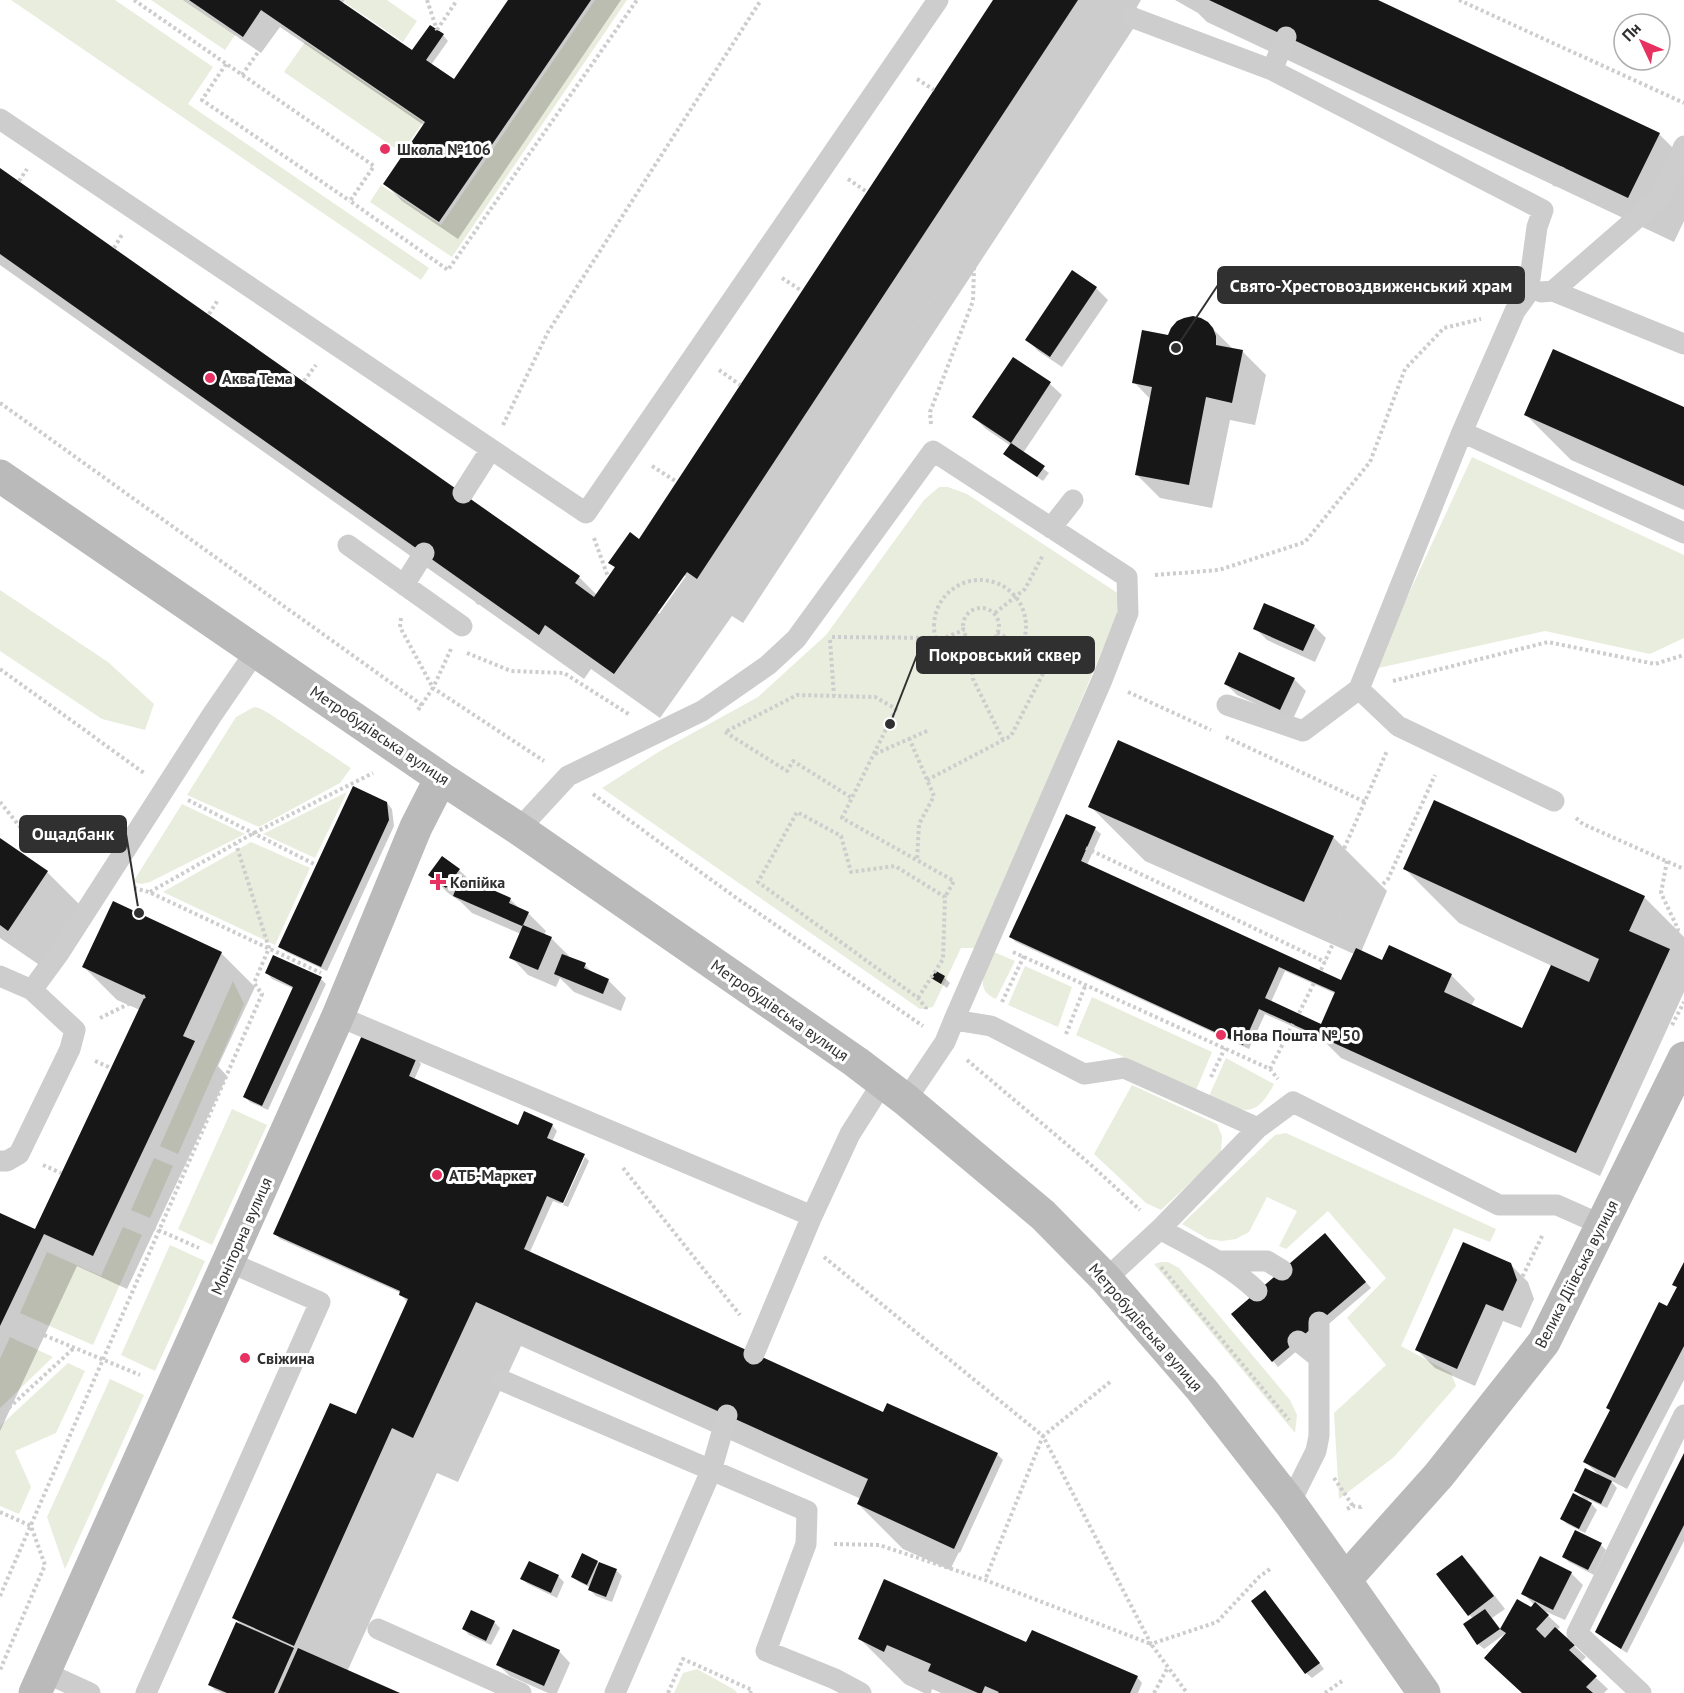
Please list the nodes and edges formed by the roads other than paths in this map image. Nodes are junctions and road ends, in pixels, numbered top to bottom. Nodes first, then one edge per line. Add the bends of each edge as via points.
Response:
1 (938, 0) edge
2 (1131, 17) road end
3 (1286, 37) dead end
4 (1272, 70) junction
5 (0, 119) edge
6 (1684, 146) edge
7 (1553, 291) junction
8 (1528, 294) junction
9 (1684, 344) edge
10 (1462, 432) junction
11 (490, 450) junction
12 (0, 476) edge
13 (463, 493) dead end
14 (1073, 500) dead end
15 (1051, 528) junction
16 (1684, 533) edge
17 (348, 545) dead end
18 (424, 554) dead end
19 (404, 585) junction
20 (462, 626) road end
21 (256, 651) junction
22 (1359, 689) junction
23 (1227, 705) road end
24 (441, 778) junction
25 (1554, 801) road end
26 (519, 829) junction
27 (0, 976) edge
28 (32, 990) junction
29 (339, 1016) junction
30 (954, 1020) junction
31 (1684, 1058) edge
32 (895, 1091) junction
33 (1258, 1128) junction
34 (0, 1161) edge
35 (812, 1216) junction
36 (1602, 1225) junction
37 (1160, 1229) junction
38 (1219, 1261) junction
39 (229, 1262) junction
40 (1282, 1270) dead end
41 (1106, 1279) junction
42 (1257, 1291) dead end
43 (1319, 1322) dead end
44 (1298, 1341) dead end
45 (757, 1346) road end
46 (1318, 1357) junction
47 (501, 1380) dead end
48 (727, 1415) dead end
49 (1684, 1415) edge
50 (711, 1471) junction
51 (1290, 1503) junction
52 (1345, 1580) junction
53 (378, 1629) dead end
54 (40, 1683) edge
55 (90, 1693) edge
56 (146, 1693) edge
57 (521, 1693) edge
58 (615, 1693) edge
59 (861, 1693) edge
60 (1424, 1693) edge
61 (1641, 1693) edge

1 - 11 lane via 586,513
2 - 4 lane
3 - 4 lane
4 - 8 lane via 1543,210
5 - 11 lane
6 - 7 lane via 1660,197
7 - 8 lane
7 - 9 lane
8 - 10 lane via 1515,311
10 - 16 lane
10 - 22 lane
11 - 13 lane
12 - 21 main road, Метробудівська вулиця
14 - 15 lane
15 - 26 lane via 933,451 796,639 768,665 702,711 568,776
15 - 30 lane via 1127,577 1128,613
17 - 19 lane
18 - 19 lane
19 - 20 lane
21 - 24 main road, Метробудівська вулиця
21 - 28 lane
22 - 23 lane via 1303,731
22 - 25 lane via 1398,726
24 - 26 main road, Метробудівська вулиця
24 - 29 main road, Моніторна вулиця via 416,826
26 - 32 main road, Метробудівська вулиця
27 - 28 lane
28 - 34 lane via 75,1030 70,1049 19,1154
29 - 35 lane
29 - 39 main road, Моніторна вулиця
30 - 32 lane via 945,1042
30 - 33 lane via 991,1026 1084,1074 1124,1068
31 - 36 main road, Велика Діївська вулиця
32 - 35 lane via 850,1134
32 - 41 main road, Метробудівська вулиця via 1043,1215
33 - 36 lane via 1293,1102 1499,1205 1557,1205
33 - 37 lane
35 - 45 lane
36 - 52 main road, Велика Діївська вулиця via 1544,1342 1439,1475
37 - 38 lane
37 - 41 lane
38 - 40 lane via 1267,1261
38 - 42 lane
39 - 54 main road, Моніторна вулиця
39 - 56 lane via 320,1302
41 - 51 main road, Метробудівська вулиця via 1202,1390
43 - 46 lane
44 - 46 lane
46 - 51 lane via 1316,1451
47 - 50 lane
48 - 50 lane
49 - 61 lane via 1576,1633
50 - 58 lane
50 - 59 lane via 807,1511 806,1544 766,1652
51 - 52 main road, Метробудівська вулиця
52 - 60 main road, Метробудівська вулиця
53 - 57 lane
54 - 55 lane

